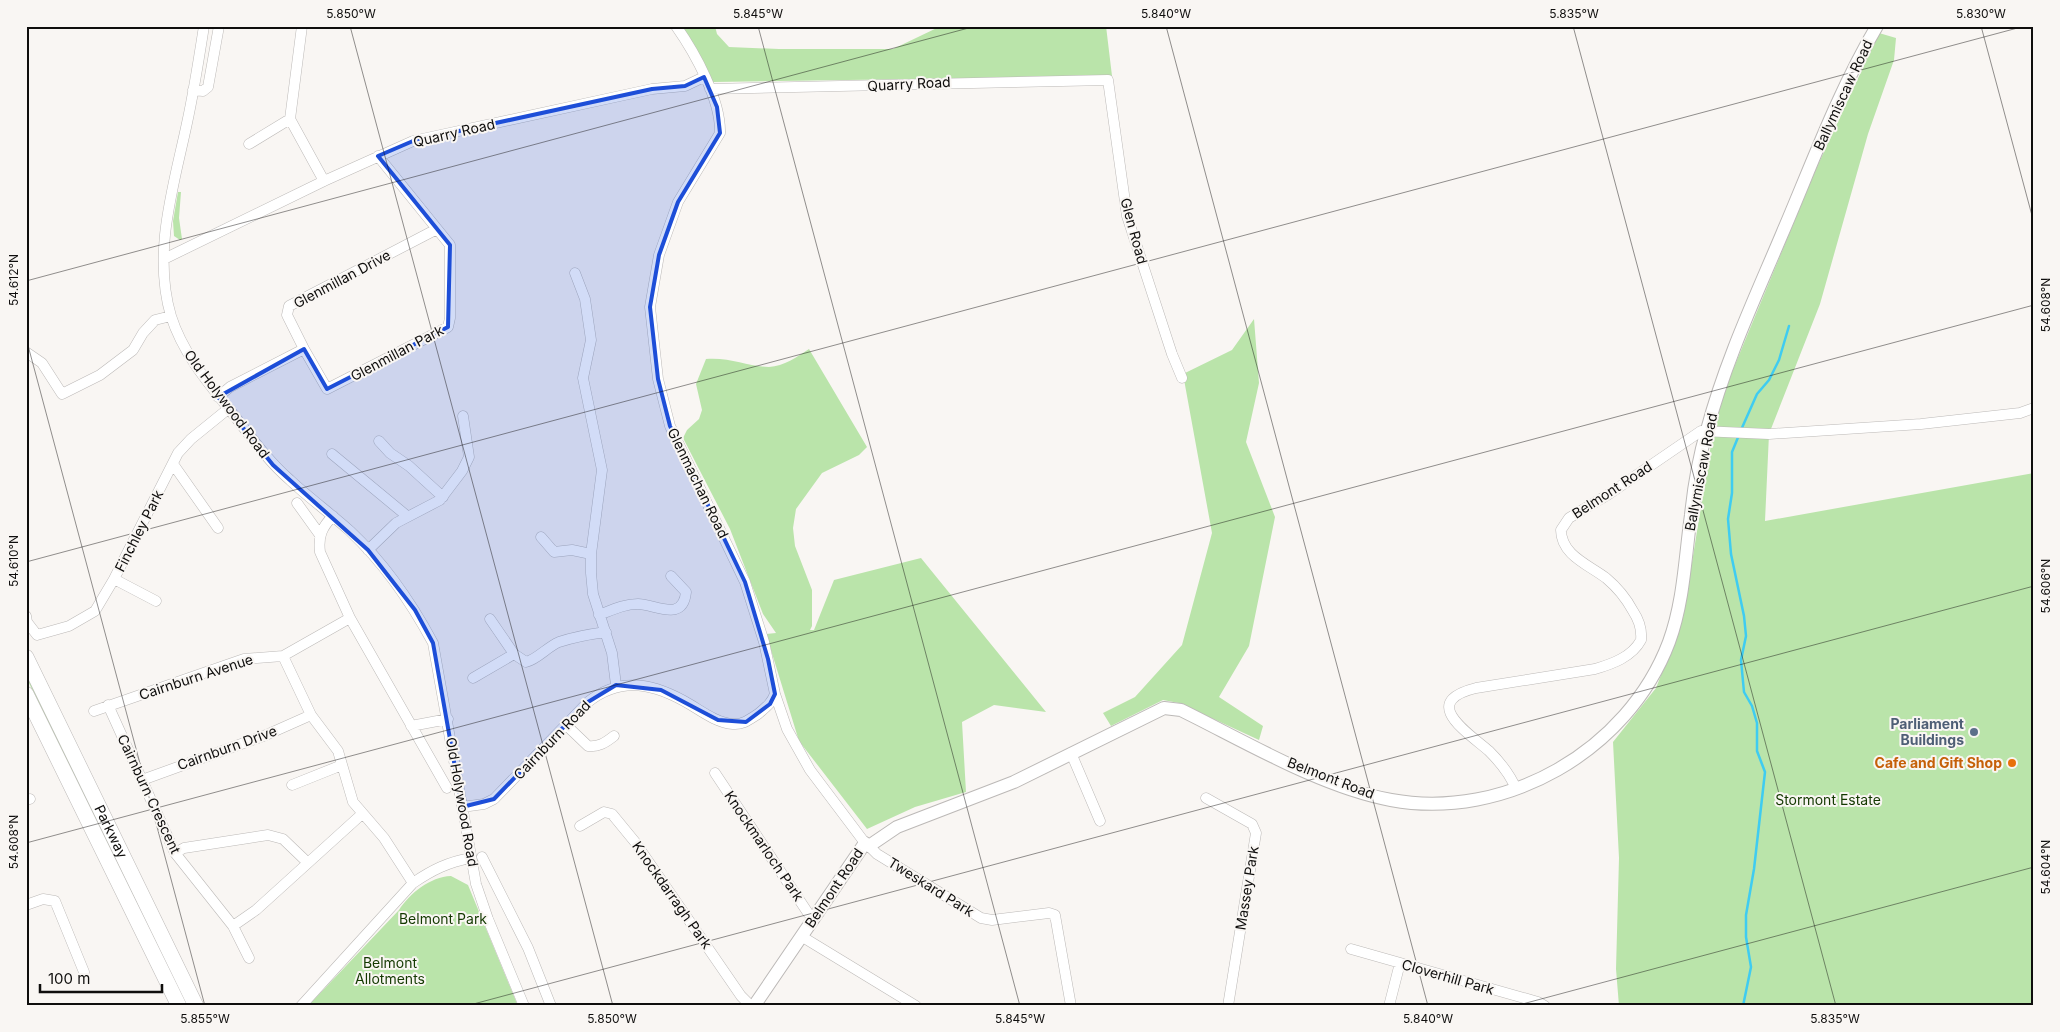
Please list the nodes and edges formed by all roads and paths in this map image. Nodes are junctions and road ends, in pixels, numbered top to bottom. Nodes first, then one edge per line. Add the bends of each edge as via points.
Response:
1 (204, 26) edge
2 (218, 26) edge
3 (302, 26) edge
4 (676, 26) edge
5 (1877, 26) edge
6 (704, 77) junction
7 (1108, 80) joint
8 (710, 89) junction
9 (193, 90) junction
10 (290, 118) junction
11 (249, 144) dead end
12 (378, 156) junction
13 (324, 181) junction
14 (437, 229) junction
15 (164, 258) junction
16 (575, 273) dead end
17 (171, 316) junction
18 (304, 349) junction
19 (26, 352) edge
20 (1182, 378) dead end
21 (218, 396) junction
22 (228, 408) junction
23 (2034, 408) edge
24 (463, 416) dead end
25 (1710, 431) junction
26 (378, 441) dead end
27 (332, 454) dead end
28 (173, 464) junction
29 (443, 497) junction
30 (296, 502) dead end
31 (333, 516) junction
32 (407, 516) junction
33 (218, 528) dead end
34 (320, 535) junction
35 (541, 537) dead end
36 (368, 550) junction
37 (591, 554) junction
38 (671, 576) dead end
39 (114, 579) junction
40 (156, 601) dead end
41 (600, 615) junction
42 (26, 616) edge
43 (350, 618) junction
44 (490, 619) dead end
45 (606, 632) junction
46 (514, 654) junction
47 (283, 656) junction
48 (26, 657) edge
49 (473, 678) dead end
50 (616, 685) junction
51 (26, 694) edge
52 (775, 694) junction
53 (108, 705) junction
54 (94, 711) dead end
55 (311, 715) junction
56 (448, 719) junction
57 (565, 724) junction
58 (411, 726) junction
59 (614, 736) dead end
60 (1071, 753) junction
61 (342, 765) junction
62 (715, 773) dead end
63 (142, 780) junction
64 (292, 786) dead end
65 (447, 788) dead end
66 (1516, 788) junction
67 (1206, 798) dead end
68 (462, 807) junction
69 (362, 814) junction
70 (1100, 820) dead end
71 (580, 826) dead end
72 (867, 844) junction
73 (174, 853) junction
74 (482, 857) dead end
75 (471, 858) junction
76 (308, 862) junction
77 (493, 879) junction
78 (413, 882) junction
79 (476, 884) junction
80 (26, 905) edge
81 (814, 918) junction
82 (233, 926) junction
83 (802, 936) junction
84 (1351, 949) dead end
85 (249, 958) dead end
86 (1400, 964) junction
87 (84, 972) dead end
88 (179, 1006) edge
89 (196, 1006) edge
90 (301, 1006) edge
91 (524, 1006) edge
92 (551, 1006) edge
93 (753, 1006) edge
94 (916, 1006) edge
95 (1071, 1006) edge
96 (1228, 1006) edge
97 (1389, 1006) edge
98 (1545, 1006) edge

1 - 9 street, Old Holywood Road
2 - 9 street via 208,87 203,91
3 - 10 street
4 - 6 street, Glenmachan Road
5 - 25 main road, Ballymiscaw Road via 1838,100 1728,362
6 - 8 street, Glenmachan Road
6 - 12 street, Quarry Road via 685,86 652,89 413,141
7 - 8 street, Quarry Road
7 - 20 street, Glen Road via 1127,216
8 - 52 street, Glenmachan Road via 717,106 720,133 678,202 659,255 650,306 658,379 670,426 745,582 766,650
9 - 15 street, Old Holywood Road via 172,185
10 - 11 street
10 - 13 street
12 - 13 street, Quarry Road
12 - 14 street, Glenmillan Park
13 - 15 street, Quarry Road
14 - 18 street, Glenmillan Drive via 289,306 287,315
14 - 18 street, Glenmillan Park via 450,245 448,327 327,389
15 - 17 street, Old Holywood Road
16 - 37 street via 585,299 591,340 583,378 602,470
17 - 19 street via 155,320 133,350 100,375 62,394 42,363
17 - 21 street, Old Holywood Road via 191,360
18 - 21 street
21 - 22 street, Old Holywood Road
22 - 28 street, Finchley Park via 182,447
22 - 31 street, Old Holywood Road via 274,465
23 - 25 street via 2020,413 1921,424 1769,434
24 - 29 street via 469,457
25 - 66 main road, Ballymiscaw Road via 1691,513 1678,610 1655,672 1631,708 1597,743 1554,772
25 - 66 street, Belmont Road via 1701,431 1569,518 1561,530 1564,544 1570,552 1610,582 1630,605 1641,628 1638,646 1621,659 1602,667 1476,688 1452,700 1449,708 1453,721 1499,762
26 - 29 street
27 - 32 street
28 - 33 street
28 - 39 street, Finchley Park
29 - 32 street
30 - 34 street
31 - 34 street via 322,527
31 - 36 street, Old Holywood Road
32 - 36 street
34 - 43 street, Old Holywood Road via 320,552
35 - 37 street via 554,552 572,550
36 - 56 street, Old Holywood Road via 414,610 433,643
37 - 41 street via 593,594
38 - 41 street via 686,592 680,607 667,610 639,604 617,607
39 - 40 street
39 - 42 street, Finchley Park via 102,602 85,619 69,626 37,635
41 - 45 street
43 - 47 street, Cairnburn Avenue
43 - 58 street, Old Holywood Road
44 - 46 street
45 - 46 street via 560,642 526,662
45 - 50 street
46 - 49 street
47 - 53 street, Cairnburn Avenue via 244,659
47 - 55 street
48 - 89 highway, Parkway
50 - 52 street via 661,690 718,720 734,724 746,722 763,710
50 - 57 street, Cairnburn Road via 600,692
51 - 88 highway, Parkway
52 - 72 street, Glenmachan Road via 787,729 810,770
53 - 54 street, Cairnburn Avenue
53 - 63 street, Cairnburn Crescent
55 - 61 street via 338,751
55 - 63 street, Cairnburn Drive via 266,735
56 - 58 street, Old Holywood Road
56 - 68 street, Old Holywood Road
57 - 59 street via 588,746 596,747
57 - 68 street, Cairnburn Road via 494,799
58 - 65 street, Old Holywood Road
60 - 66 main road, Belmont Road via 1152,712 1172,708 1315,775 1389,800 1432,804 1457,802 1486,798
60 - 70 street
60 - 72 main road, Belmont Road via 1014,782 897,827
61 - 64 street
61 - 69 street via 352,802
62 - 81 street, Knockmarloch Park
63 - 73 street, Cairnburn Crescent
67 - 96 street, Massey Park via 1252,824 1256,833
68 - 75 street, Old Holywood Road
69 - 76 street
69 - 78 street via 384,838
71 - 93 street, Knockdarragh Park via 604,812 612,814 635,842 741,996
72 - 81 main road, Belmont Road
72 - 95 street, Tweskard Park via 877,854 981,918 1055,915
73 - 76 street via 184,848 268,835 283,838
73 - 82 street, Cairnburn Crescent
74 - 77 street, Old Holywood Road
75 - 78 street via 440,866
75 - 79 street, Old Holywood Road
76 - 82 street via 256,910
77 - 79 street, Old Holywood Road
77 - 92 street, Old Holywood Road via 528,948
78 - 90 street
79 - 91 street, Old Holywood Road
80 - 87 street via 43,899 55,901
81 - 83 main road, Belmont Road
82 - 85 street, Cairnburn Crescent
83 - 93 main road, Belmont Road
83 - 94 street
84 - 86 street, Cloverhill Park
86 - 97 street
86 - 98 street, Cloverhill Park

